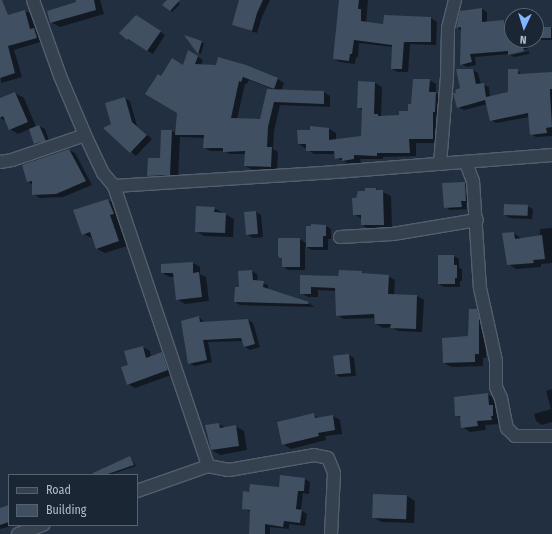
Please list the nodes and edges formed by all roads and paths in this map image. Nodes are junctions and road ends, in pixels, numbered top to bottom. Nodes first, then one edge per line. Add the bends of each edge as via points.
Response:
1 (33, 0) edge
2 (455, 0) edge
3 (86, 135) junction
4 (552, 154) edge
5 (0, 162) edge
6 (466, 163) junction
7 (440, 164) junction
8 (114, 186) junction
9 (477, 220) junction
10 (340, 237) dead end
11 (552, 436) edge
12 (208, 466) junction
13 (138, 491) edge
14 (40, 526) edge
15 (18, 534) edge
16 (331, 534) edge

1 - 3 street via 60,76
2 - 7 street via 448,28
3 - 5 street
3 - 8 street via 103,173
4 - 6 street
6 - 7 street
6 - 9 street via 473,181
7 - 8 street
8 - 12 street
9 - 10 street via 392,234
9 - 11 street via 480,288 496,361 496,387 507,428 514,436
12 - 13 street
12 - 16 street via 229,470 314,455 328,458 334,473
14 - 15 street

